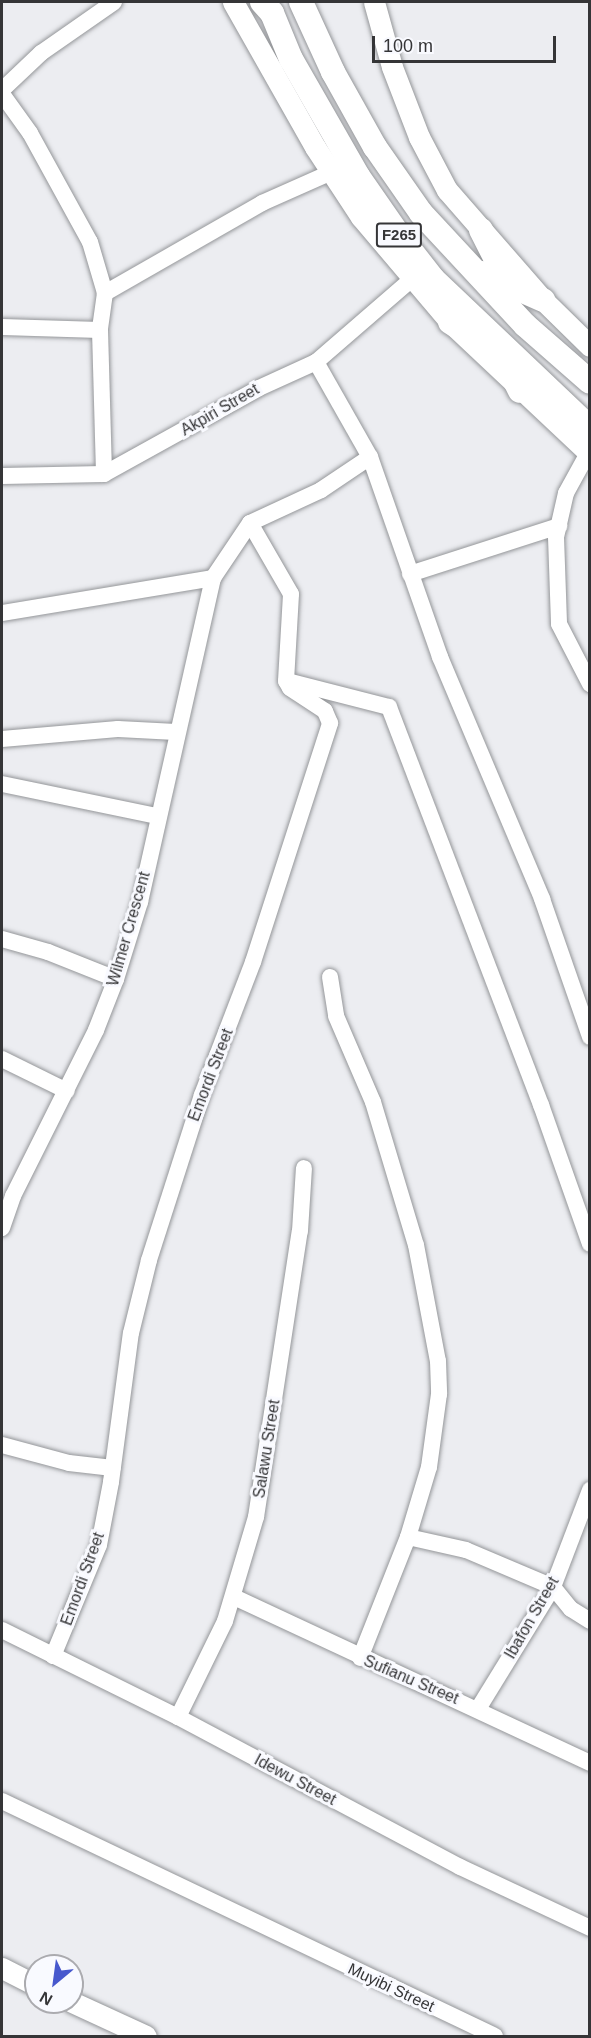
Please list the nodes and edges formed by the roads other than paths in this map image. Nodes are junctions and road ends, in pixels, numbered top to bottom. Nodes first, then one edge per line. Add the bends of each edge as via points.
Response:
1 (114, 2) edge
2 (232, 2) edge
3 (262, 2) edge
4 (301, 2) edge
5 (374, 2) edge
6 (2, 92) edge
7 (332, 172) junction
8 (481, 230) junction
9 (452, 249) junction
10 (413, 278) junction
11 (509, 285) junction
12 (105, 292) junction
13 (543, 300) junction
14 (459, 318) junction
15 (525, 325) junction
16 (2, 327) edge
17 (100, 330) junction
18 (590, 346) edge
19 (316, 362) junction
20 (590, 382) edge
21 (526, 383) junction
22 (590, 428) edge
23 (589, 454) edge
24 (370, 457) junction
25 (105, 474) junction
26 (2, 476) edge
27 (250, 523) junction
28 (559, 526) junction
29 (410, 574) junction
30 (213, 578) junction
31 (2, 614) edge
32 (286, 681) junction
33 (590, 684) edge
34 (176, 732) junction
35 (2, 739) edge
36 (2, 784) edge
37 (157, 816) junction
38 (2, 939) edge
39 (330, 977) dead end
40 (116, 979) junction
41 (590, 1037) edge
42 (2, 1059) edge
43 (67, 1091) junction
44 (304, 1168) dead end
45 (7, 1194) edge
46 (587, 1222) edge
47 (2, 1228) edge
48 (590, 1244) edge
49 (2, 1445) edge
50 (112, 1468) junction
51 (590, 1490) edge
52 (408, 1537) junction
53 (553, 1587) junction
54 (234, 1597) junction
55 (590, 1621) edge
56 (2, 1630) edge
57 (53, 1656) junction
58 (360, 1658) junction
59 (478, 1709) junction
60 (178, 1717) junction
61 (590, 1763) edge
62 (2, 1801) edge
63 (590, 1928) edge
64 (2, 1968) edge
65 (24, 1979) edge
66 (84, 2008) edge
67 (146, 2037) edge
68 (495, 2037) edge

1 - 6 street via 41,53
2 - 7 main road
3 - 14 highway, F265 via 272,13 301,77 378,208
4 - 9 highway, F265 via 333,72 375,147
5 - 8 main road via 392,67 419,137 447,190
6 - 12 street via 30,133 90,242
7 - 10 main road via 361,217
7 - 12 street via 262,203
8 - 11 highway
8 - 13 main road
9 - 11 highway via 478,272
9 - 15 highway, F265
10 - 14 main road
10 - 19 street, Akpiri Street
11 - 13 highway
11 - 15 highway
12 - 17 street
13 - 18 main road
14 - 21 highway, F265
14 - 21 highway via 501,352
15 - 20 highway, F265
16 - 17 street
17 - 25 street
19 - 24 street
19 - 25 street, Akpiri Street via 259,388
21 - 22 highway, F265
21 - 23 main road
23 - 28 street via 573,475
24 - 27 street via 321,490
24 - 29 street
25 - 26 street, Akpiri Street
27 - 30 street
27 - 32 street via 291,594
28 - 29 street
28 - 33 street via 559,624
29 - 41 street via 440,657 542,898
30 - 31 street
30 - 34 street, Wilmer Crescent
32 - 46 street via 389,708
32 - 50 street, Emordi Street via 290,688 325,711 330,723 254,962 202,1095 148,1260 130,1333
34 - 35 street via 118,729
34 - 37 street, Wilmer Crescent
36 - 37 street
37 - 40 street, Wilmer Crescent via 140,902
38 - 40 street
39 - 52 street via 336,1016 373,1102 402,1196 434,1332 439,1394 436,1428
40 - 43 street, Wilmer Crescent
42 - 43 street
43 - 45 street, Wilmer Crescent
44 - 54 street, Salawu Street via 300,1231 265,1468
45 - 47 street, Wilmer Crescent
46 - 48 street
49 - 50 street via 69,1463
50 - 57 street, Emordi Street via 99,1545
51 - 53 street, Ibafon Street
52 - 53 street via 466,1550
52 - 58 street
53 - 55 street via 571,1609
53 - 59 street, Ibafon Street
54 - 58 street, Sufianu Street via 305,1628
54 - 60 street, Salawu Street via 214,1647
56 - 57 street, Idewu Street
57 - 60 street, Idewu Street
58 - 59 street, Sufianu Street
59 - 61 street, Sufianu Street
60 - 63 street, Idewu Street via 460,1867
62 - 68 street, Muyibi Street
64 - 65 main road
66 - 67 main road

